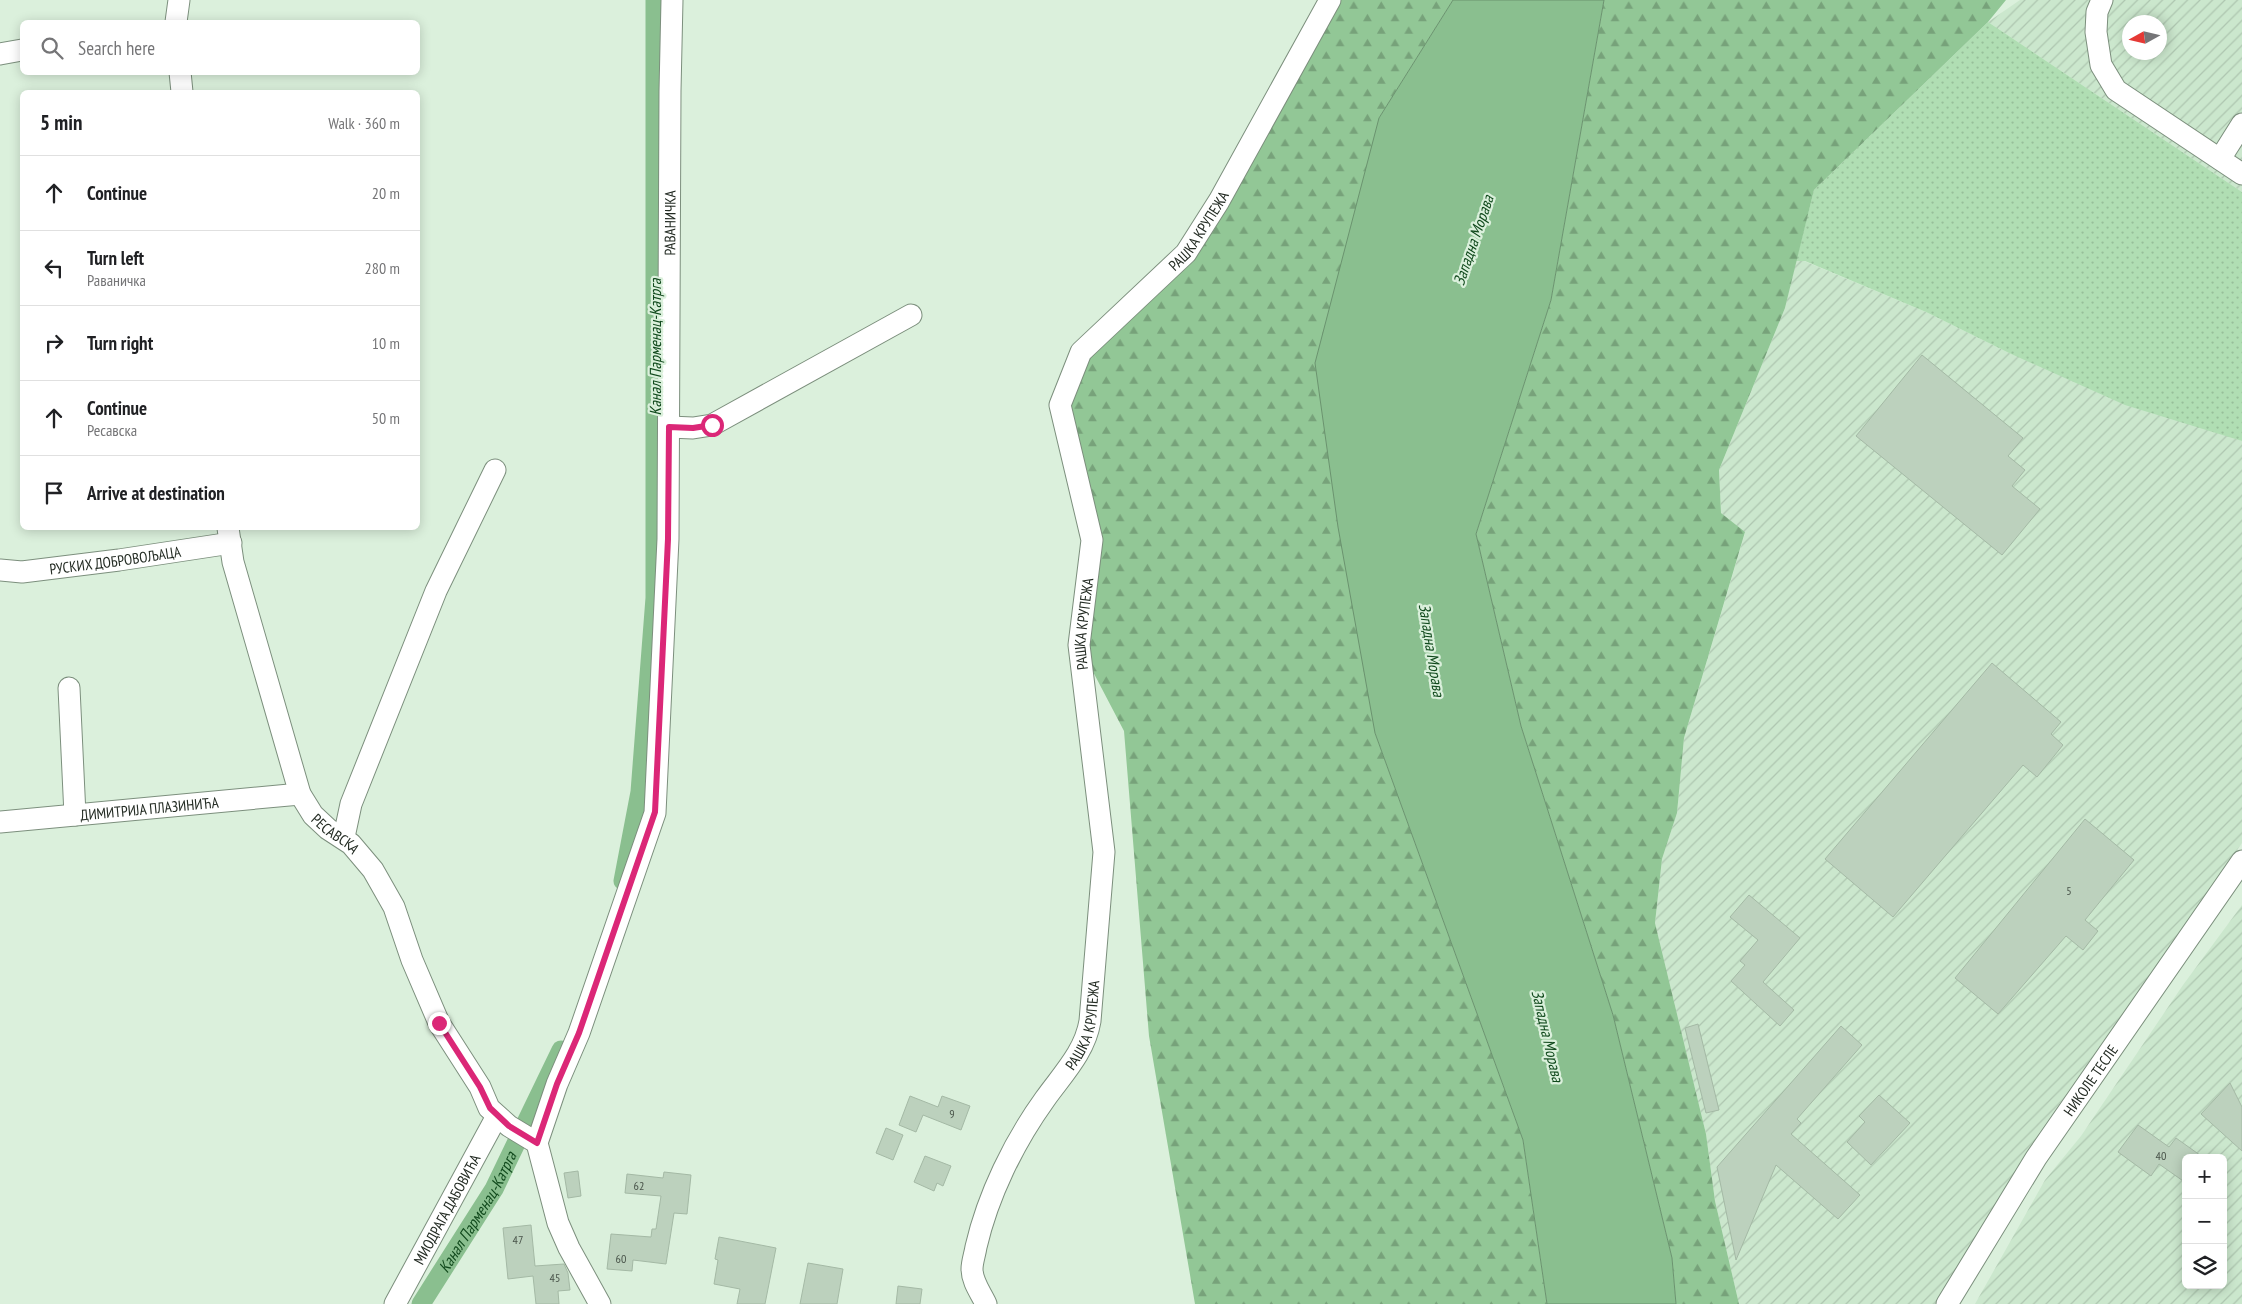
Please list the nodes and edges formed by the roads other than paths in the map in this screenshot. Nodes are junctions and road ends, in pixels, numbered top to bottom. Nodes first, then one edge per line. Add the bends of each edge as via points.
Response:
1 (179, 0) edge
2 (672, 0) edge
3 (1330, 0) edge
4 (2102, 0) edge
5 (176, 20) edge
6 (20, 50) edge
7 (0, 54) edge
8 (180, 75) edge
9 (182, 90) edge
10 (2242, 124) edge
11 (2220, 159) junction
12 (2242, 174) edge
13 (911, 315) dead end
14 (669, 427) junction
15 (495, 470) dead end
16 (230, 535) edge
17 (0, 570) edge
18 (68, 688) dead end
19 (300, 794) junction
20 (75, 815) junction
21 (0, 822) edge
22 (344, 837) junction
23 (2242, 861) edge
24 (503, 1121) junction
25 (532, 1140) junction
26 (395, 1304) edge
27 (600, 1304) edge
28 (986, 1304) edge
29 (1947, 1304) edge

1 - 5 street
2 - 14 street, РАВАНИЧКА
3 - 28 street, РАШКА КРУПЕЖА via 1219,201 1186,253 1081,352 1060,405 1092,540 1079,645 1104,852 1088,1032 1079,1053 1043,1101 1020,1140 981,1227 972,1268
4 - 11 street via 2097,12 2096,32 2101,65 2116,90
6 - 7 street
8 - 9 street
10 - 11 street
11 - 12 street
13 - 14 street via 712,425
14 - 25 street, РАВАНИЧКА via 668,539 655,812 579,1033
15 - 22 street via 428,609 351,804
16 - 17 street, РУСКИХ ДОБРОВОЉАЦА via 119,560 22,572
16 - 19 street, РЕСАВСКА via 233,562
18 - 20 street
19 - 20 street, ДИМИТРИЈА ПЛАЗИНИЋА
19 - 22 street, РЕСАВСКА via 313,815 328,829
20 - 21 street, ДИМИТРИЈА ПЛАЗИНИЋА
22 - 24 street, РЕСАВСКА via 374,870 394,907 439,1023 490,1108
23 - 29 street, НИКОЛЕ ТЕСЛЕ via 2036,1158
24 - 25 street
24 - 26 street, МИОДРАГА ДАБОВИЋА
25 - 27 street via 558,1223

